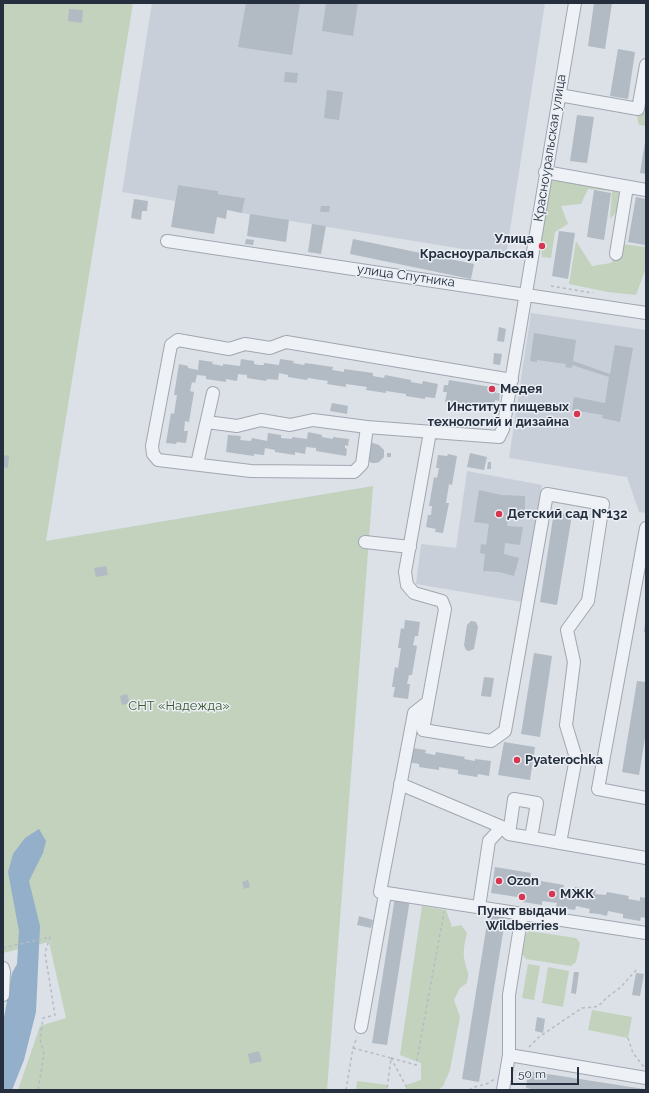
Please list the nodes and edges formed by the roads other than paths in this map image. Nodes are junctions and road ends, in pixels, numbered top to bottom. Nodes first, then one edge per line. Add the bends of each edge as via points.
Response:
1 (575, 3) edge
2 (646, 65) edge
3 (559, 95) junction
4 (642, 110) edge
5 (545, 172) junction
6 (627, 187) junction
7 (646, 190) edge
8 (167, 241) dead end
9 (616, 254) dead end
10 (527, 294) junction
11 (646, 313) edge
12 (512, 380) junction
13 (213, 393) dead end
14 (207, 422) junction
15 (368, 427) junction
16 (430, 432) junction
17 (197, 464) junction
18 (646, 528) edge
19 (365, 542) dead end
20 (410, 547) junction
21 (428, 702) junction
22 (400, 784) junction
23 (646, 798) edge
24 (506, 831) junction
25 (531, 838) junction
26 (560, 843) junction
27 (646, 858) edge
28 (385, 894) junction
29 (479, 907) junction
30 (522, 914) junction
31 (646, 933) edge
32 (3, 968) edge
33 (3, 995) edge
34 (361, 1027) road end
35 (509, 1055) junction
36 (646, 1078) edge
37 (503, 1090) edge

1 - 3 street, Красноуральская улица
2 - 4 street
3 - 4 street
3 - 5 street, Красноуральская улица
5 - 6 street
5 - 10 street, Красноуральская улица
6 - 7 street
6 - 9 street
8 - 10 street, улица Спутника
10 - 11 street, улица Спутника
10 - 12 street, Красноуральская улица
12 - 16 street, Красноуральская улица via 503,429 499,437
12 - 17 street via 286,342 270,348 245,344 229,349 178,340 171,345 152,446 153,454 158,460
13 - 14 street
14 - 15 street via 237,426 261,420 290,425 313,420
14 - 17 street
15 - 16 street
15 - 17 street via 362,464 354,472 251,471
16 - 20 street
18 - 23 street via 598,789
19 - 20 street
20 - 21 street via 405,572 407,585 414,593 442,601 445,609
21 - 22 street via 414,713
21 - 26 street via 423,730 491,741 505,731 547,494 603,504 588,601 567,630 574,662 566,725 576,758
22 - 24 street
22 - 28 street via 380,892
24 - 25 street
24 - 25 street via 514,799 537,803
24 - 29 street via 489,841
25 - 26 street
26 - 27 street
28 - 29 street
28 - 34 street
29 - 30 street
30 - 31 street
30 - 35 street via 509,995
32 - 33 street
35 - 36 street
35 - 37 street

